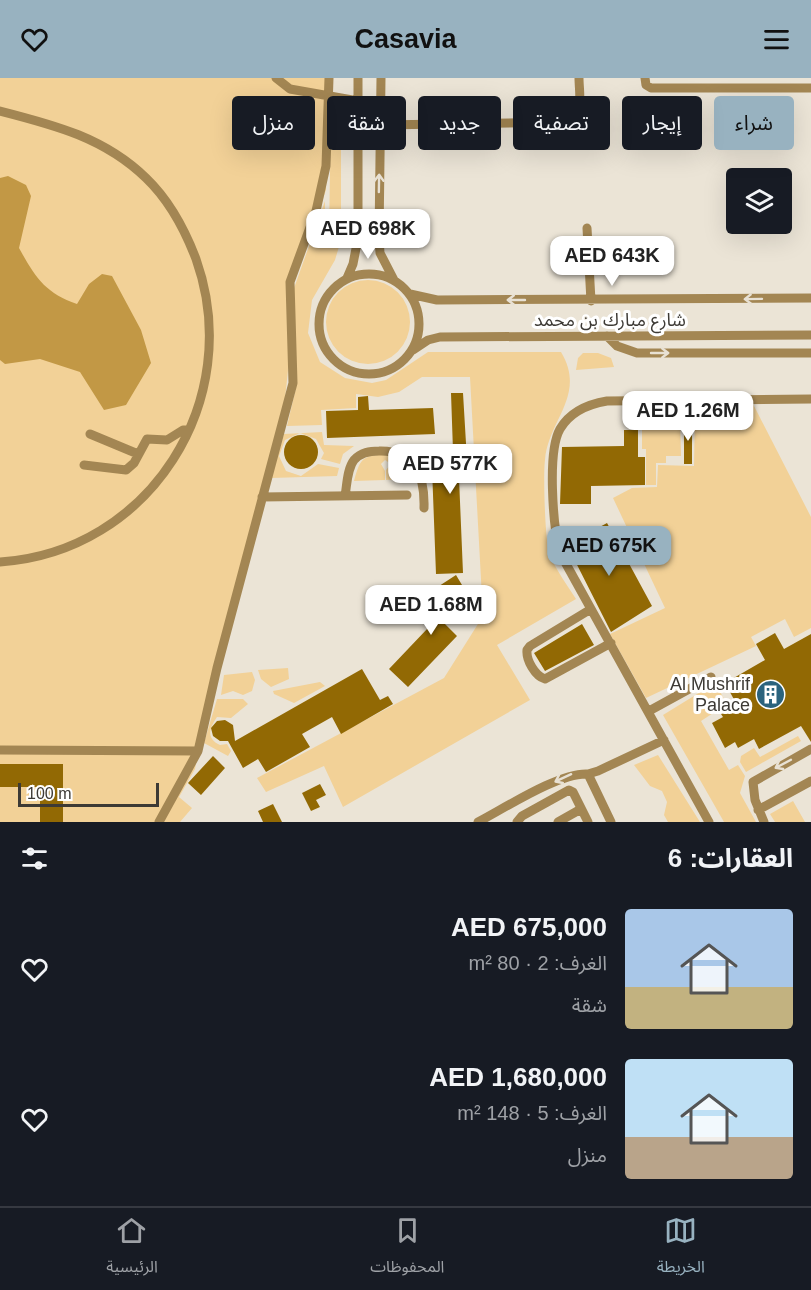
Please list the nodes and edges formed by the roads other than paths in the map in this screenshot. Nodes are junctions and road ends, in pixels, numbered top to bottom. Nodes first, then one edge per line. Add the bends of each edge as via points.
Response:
1 (276, 78) edge
2 (329, 78) edge
3 (358, 78) edge
4 (381, 78) edge
5 (579, 78) edge
6 (645, 78) edge
7 (669, 83) edge
8 (695, 83) edge
9 (720, 83) edge
10 (743, 83) edge
11 (766, 83) edge
12 (792, 83) edge
13 (811, 88) edge
14 (329, 94) junction
15 (337, 96) edge
16 (358, 96) edge
17 (381, 96) edge
18 (0, 111) edge
19 (406, 125) edge
20 (358, 150) edge
21 (380, 150) edge
22 (587, 228) dead end
23 (347, 278) junction
24 (394, 280) junction
25 (410, 294) junction
26 (811, 298) edge
27 (591, 301) junction
28 (811, 335) edge
29 (608, 336) junction
30 (413, 350) junction
31 (811, 353) edge
32 (811, 399) edge
33 (189, 430) junction
34 (90, 435) dead end
35 (138, 454) junction
36 (84, 465) dead end
37 (407, 495) dead end
38 (345, 496) junction
39 (262, 497) junction
40 (424, 508) dead end
41 (0, 562) edge
42 (591, 609) junction
43 (611, 644) junction
44 (711, 677) dead end
45 (649, 711) junction
46 (664, 740) junction
47 (811, 749) edge
48 (0, 750) edge
49 (198, 751) junction
50 (588, 774) junction
51 (811, 780) edge
52 (581, 809) junction
53 (759, 810) junction
54 (483, 821) edge
55 (159, 822) edge
56 (516, 822) edge
57 (558, 822) edge
58 (588, 822) edge
59 (611, 822) edge
60 (709, 822) edge
61 (765, 822) edge

1 - 14 street via 290,89
2 - 14 street
3 - 16 street
4 - 17 street
5 - 19 street via 579,110 566,122
6 - 7 street via 649,88
7 - 8 street
8 - 9 street
9 - 10 street
10 - 11 street
11 - 12 street
12 - 13 street
14 - 15 street
14 - 39 street via 326,166 316,211 290,282 293,383
18 - 33 street via 63,127 108,148 147,179 177,219 199,267 209,322 205,379
20 - 23 street via 358,238
24 -> 21 street via 380,245
22 - 27 street
23 - 24 street via 379,274
23 - 30 street via 333,288 318,319 326,352 346,369 370,375 394,367
24 - 25 street
27 -> 25 street, شارع مبارك بن محمد via 437,300
25 - 30 street via 420,321
26 -> 27 street, شارع مبارك بن محمد
28 - 29 street, شارع مبارك بن محمد
29 - 30 street, شارع مبارك بن محمد via 440,337
29 -> 31 street via 617,346 637,353
32 - 42 street via 607,401 590,404 568,420 556,440 552,515 560,553
33 - 35 street via 167,440 149,437
33 - 41 street via 164,475 119,520 58,550
34 - 35 street
35 - 36 street via 126,470
37 - 38 street
38 - 39 street
38 - 40 street via 355,458 369,451 397,452 410,460 422,479
39 - 49 street
42 - 43 street
42 - 43 street via 530,646 528,658 539,677 545,679
43 - 45 street
44 - 45 street
45 - 46 street
46 - 50 street
46 - 60 street
47 -> 53 street via 756,778 752,788
48 - 49 street
49 - 55 street
50 -> 54 street via 570,775
50 - 59 street
51 - 53 street
52 - 56 street via 573,792 567,791
52 - 57 street
52 - 58 street
53 - 61 street

